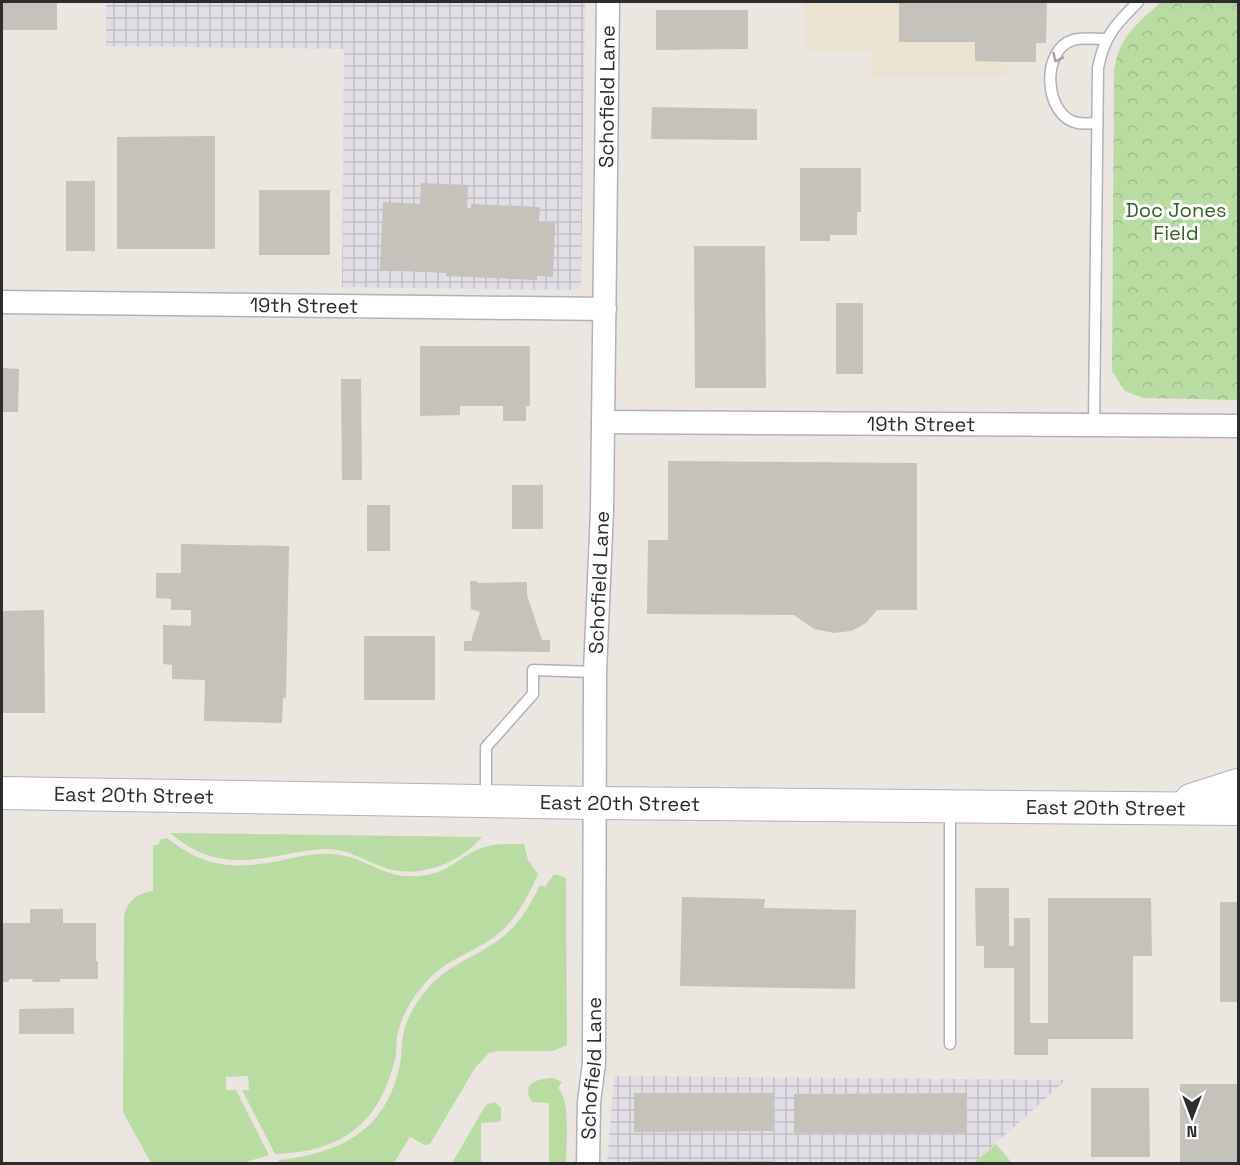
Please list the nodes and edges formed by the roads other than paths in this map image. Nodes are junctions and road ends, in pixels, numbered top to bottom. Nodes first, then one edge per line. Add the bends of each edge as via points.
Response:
1 (608, 2) edge
2 (1138, 2) edge
3 (1106, 39) junction
4 (1097, 123) junction
5 (2, 302) edge
6 (605, 309) junction
7 (603, 422) junction
8 (1094, 425) junction
9 (1239, 426) edge
10 (595, 672) junction
11 (1239, 785) edge
12 (2, 793) edge
13 (486, 801) junction
14 (594, 802) junction
15 (950, 807) junction
16 (1161, 809) junction
17 (1239, 809) edge
18 (950, 1044) dead end
19 (588, 1164) edge

1 - 6 street, Schofield Lane
2 - 3 lane
3 - 4 lane via 1098,68
3 -> 4 lane via 1066,44 1058,52 1050,75 1051,94 1067,118 1077,123
4 - 8 lane
5 - 6 street, 19th Street
6 - 7 street, Schofield Lane
7 - 8 street, 19th Street
7 - 10 street, Schofield Lane
8 - 9 street, 19th Street
10 - 13 lane via 533,670 533,694 486,747
10 - 14 street, Schofield Lane
11 - 16 main road
12 - 13 main road, East 20th Street
13 - 14 main road, East 20th Street
14 - 15 main road, East 20th Street
14 - 19 street, Schofield Lane via 594,1062
15 - 16 main road, East 20th Street
15 - 18 lane
16 - 17 main road, East 20th Street

